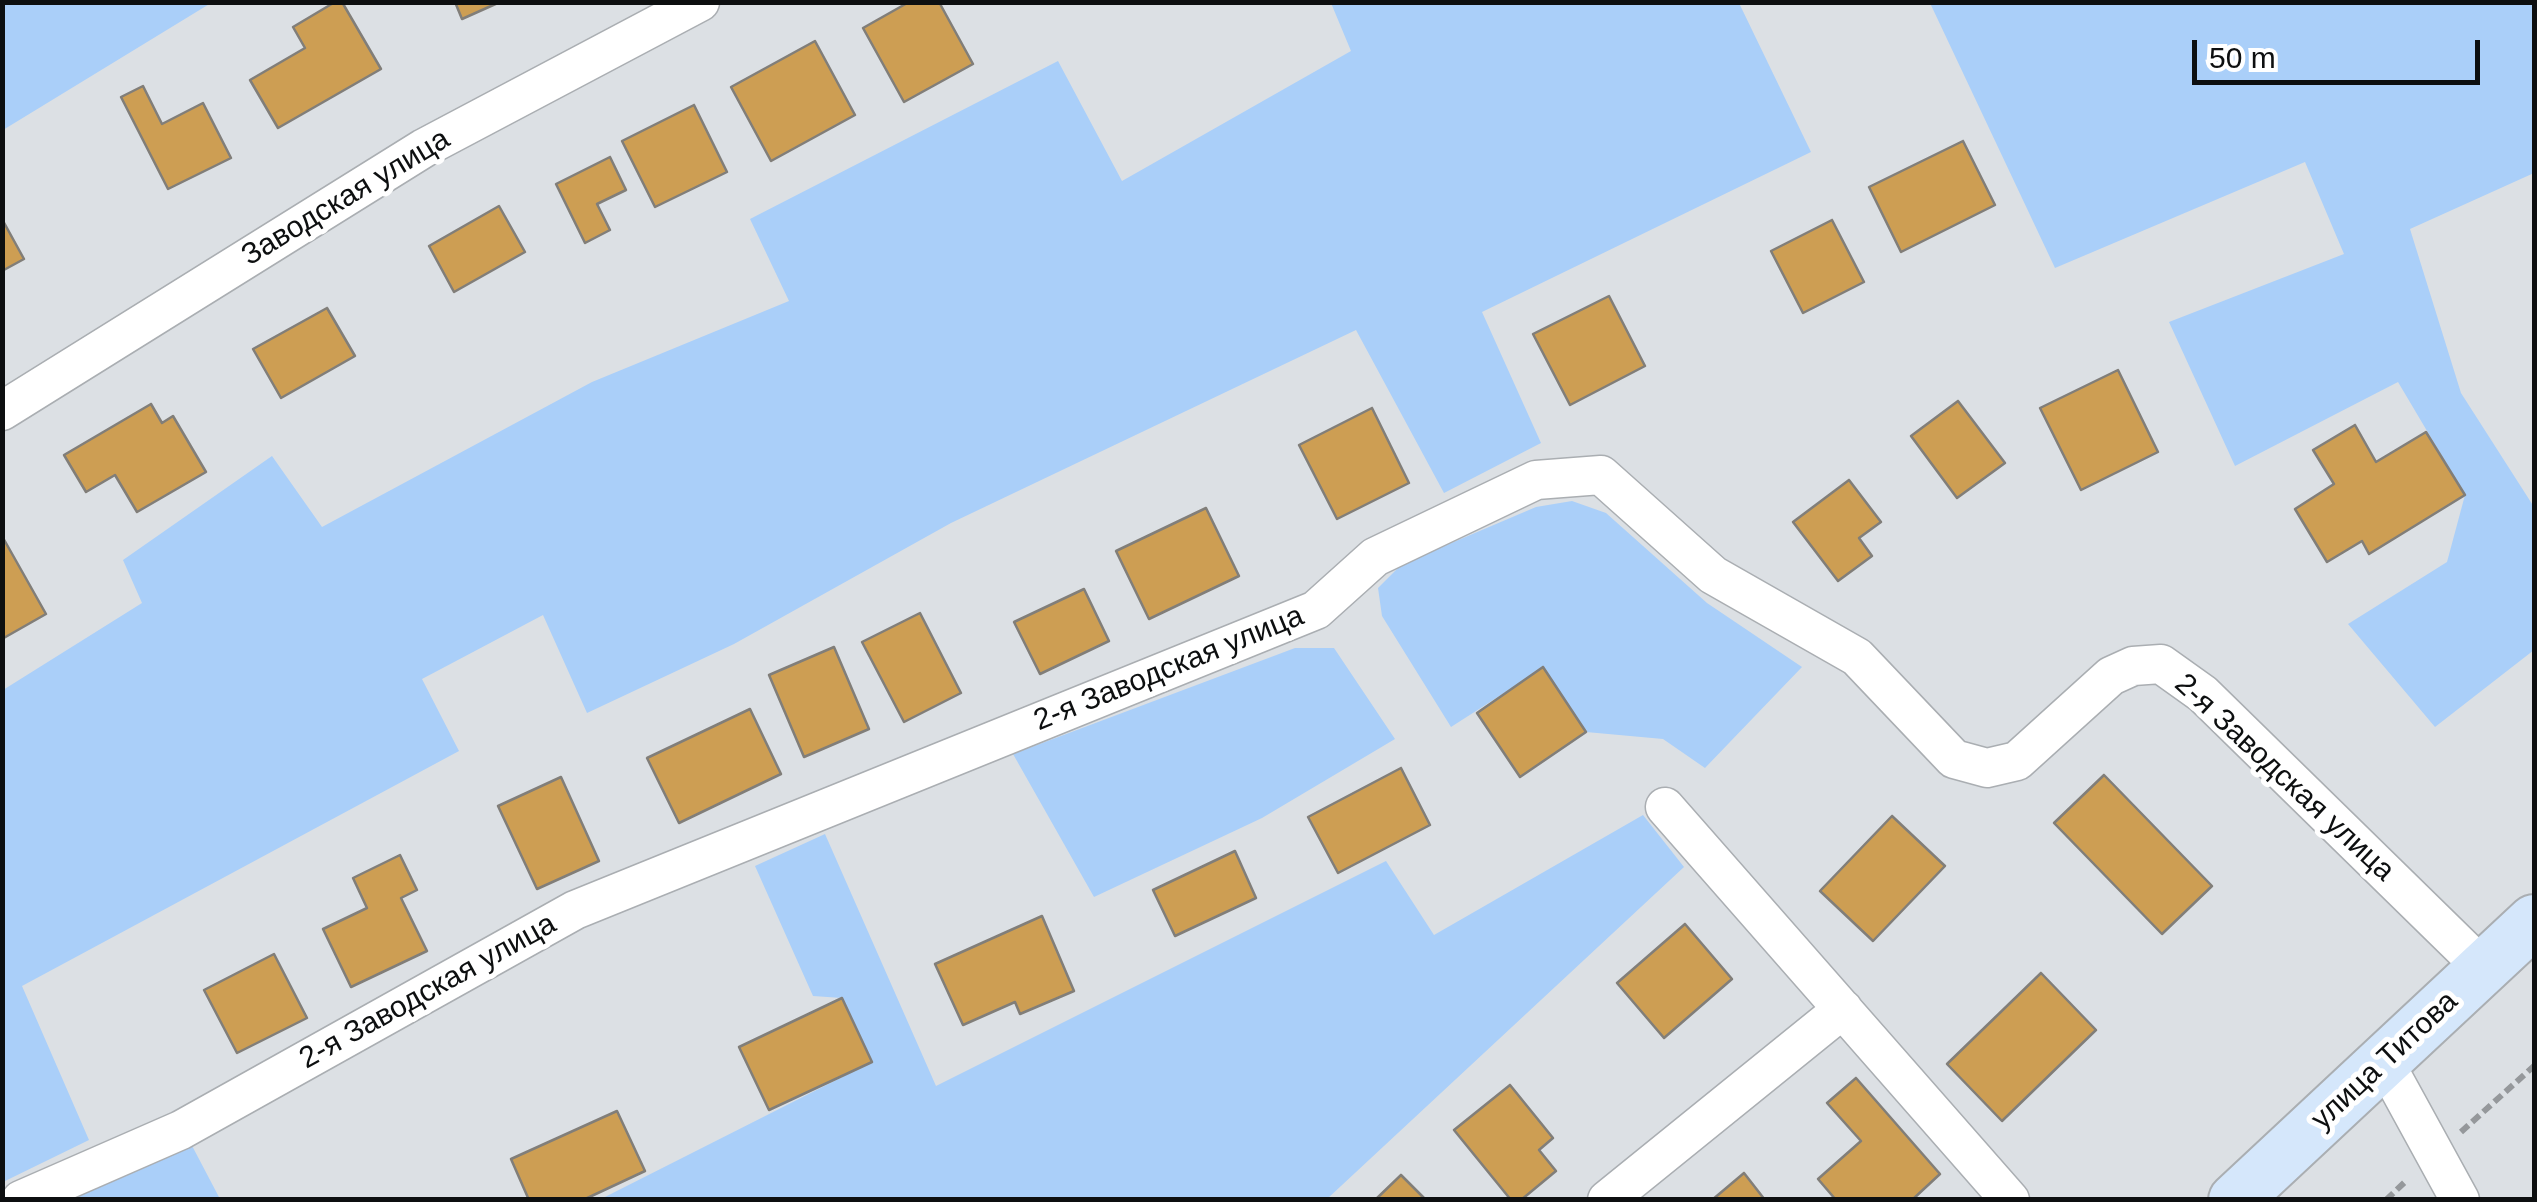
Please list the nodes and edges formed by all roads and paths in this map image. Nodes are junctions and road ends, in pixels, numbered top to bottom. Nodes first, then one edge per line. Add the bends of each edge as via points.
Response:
1 (700, 2) edge
2 (2, 411) edge
3 (1665, 807) dead end
4 (2534, 921) edge
5 (2484, 969) junction
6 (1843, 1009) junction
7 (2386, 1062) junction
8 (21, 1200) edge
9 (1607, 1200) edge
10 (2010, 1200) edge
11 (2235, 1200) edge
12 (2460, 1200) edge

1 - 2 street, Заводская улица via 424,148
3 - 6 street
4 - 5 main road, улица Титова
5 - 7 main road, улица Титова
5 - 8 street, 2-я Заводская улица via 2203,694 2161,664 2111,676 2017,761 1988,768 1954,759 1858,656 1713,575 1601,475 1536,480 1375,557 1316,610 575,910 181,1130
6 - 9 street
6 - 10 street
7 - 11 main road, улица Титова
7 - 12 street

